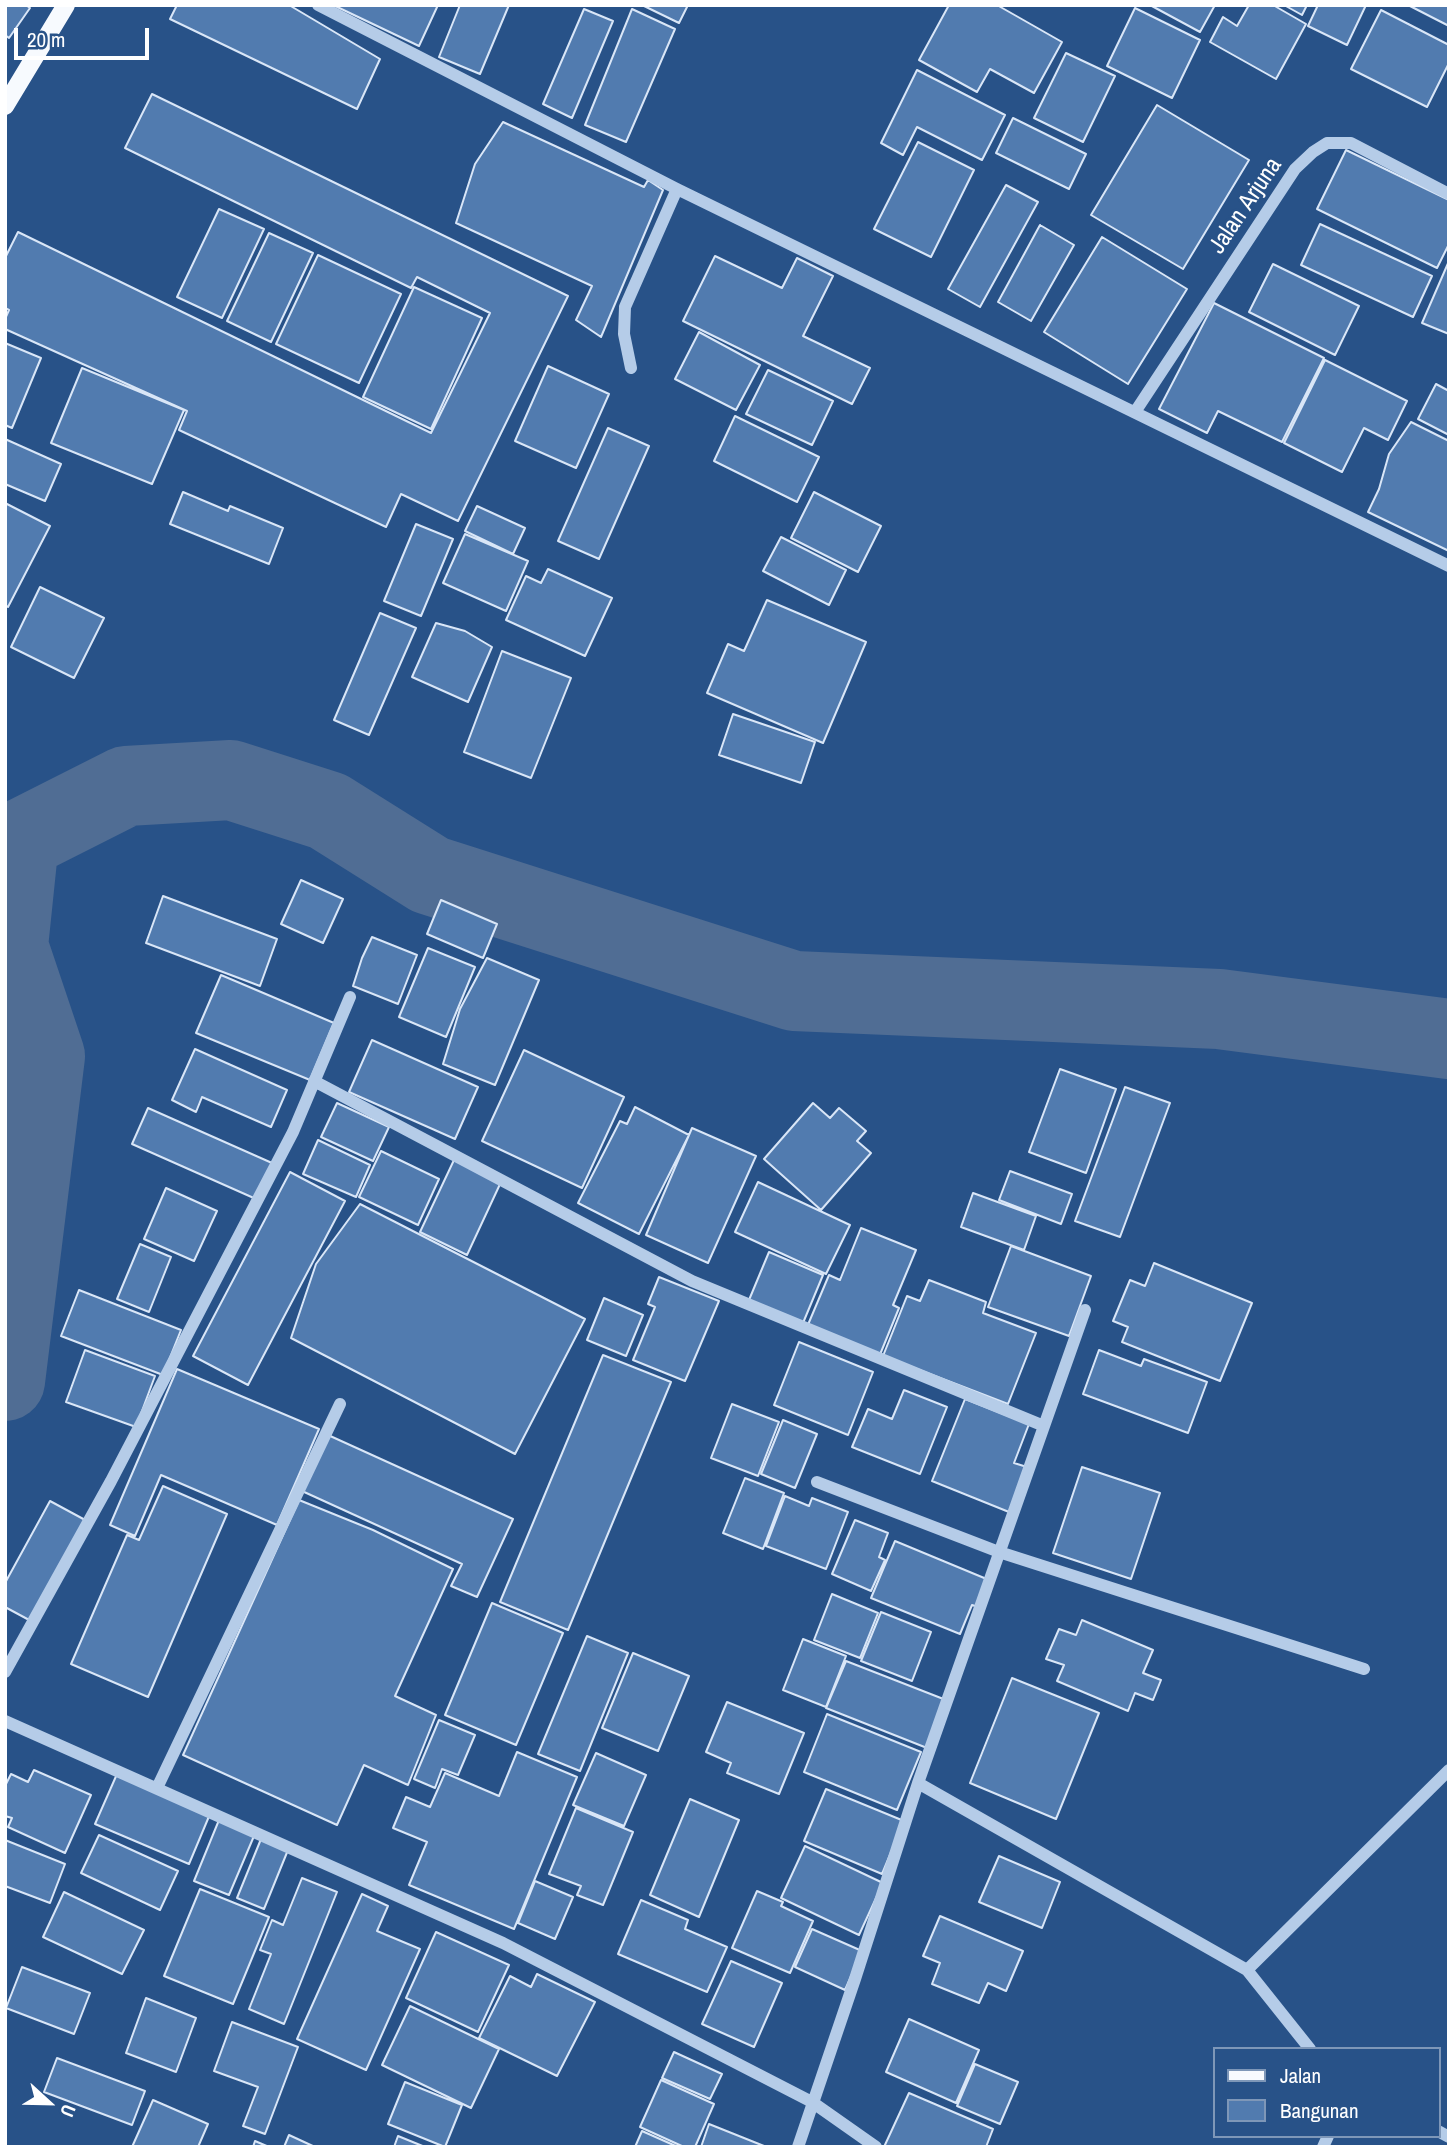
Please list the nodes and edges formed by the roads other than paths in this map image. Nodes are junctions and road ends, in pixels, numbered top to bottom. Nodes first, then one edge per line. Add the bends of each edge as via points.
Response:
1 (66, 5) edge
2 (317, 5) edge
3 (5, 106) edge
4 (677, 189) junction
5 (1449, 194) edge
6 (631, 368) dead end
7 (1135, 412) junction
8 (1449, 566) edge
9 (350, 997) dead end
10 (314, 1081) junction
11 (1085, 1310) dead end
12 (340, 1404) dead end
13 (1044, 1426) junction
14 (817, 1482) dead end
15 (999, 1552) junction
16 (1364, 1669) dead end
17 (5, 1672) edge
18 (5, 1721) edge
19 (1449, 1770) edge
20 (918, 1783) junction
21 (157, 1788) junction
22 (1247, 1970) junction
23 (1308, 2047) edge
24 (812, 2102) junction
25 (798, 2147) edge
26 (876, 2147) edge

1 - 3 main road
2 - 4 street
4 - 6 street via 625,307 624,334
4 - 7 street
5 - 7 street, Jalan Arjuna via 1351,143 1320,147 1294,169
7 - 8 street
9 - 10 street
10 - 13 street via 692,1281
10 - 17 street via 293,1132 190,1332
11 - 13 street
12 - 21 street
13 - 15 street
14 - 15 street
15 - 16 street
15 - 20 street
18 - 21 street
19 - 22 street
20 - 22 street
20 - 24 street
21 - 24 street via 503,1943
22 - 23 street
24 - 25 street
24 - 26 street

